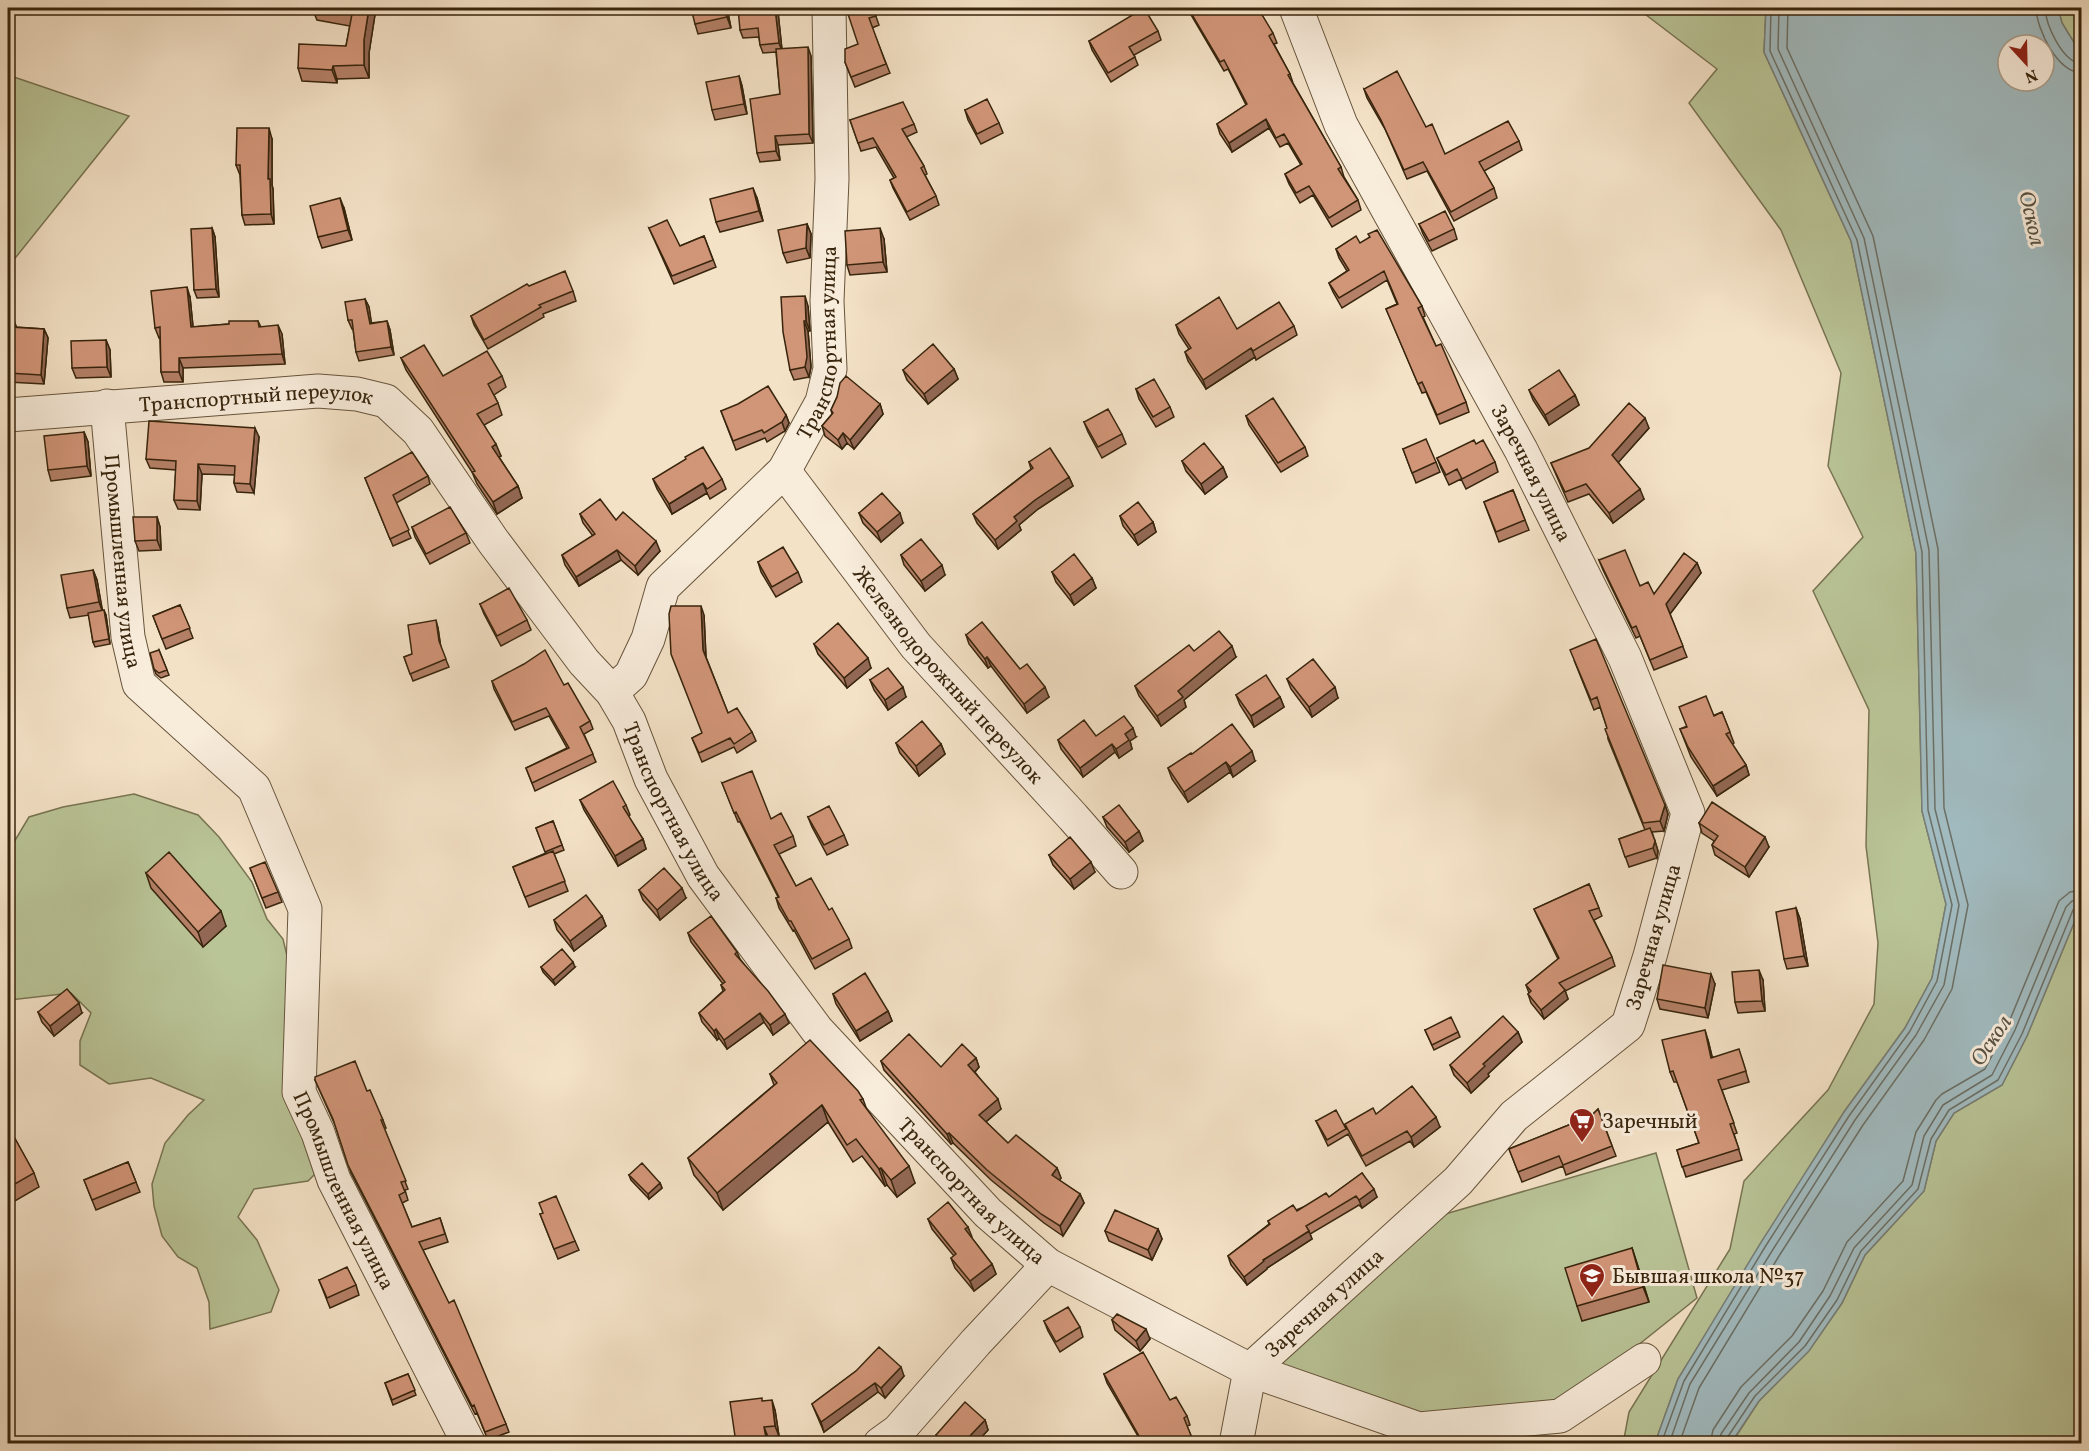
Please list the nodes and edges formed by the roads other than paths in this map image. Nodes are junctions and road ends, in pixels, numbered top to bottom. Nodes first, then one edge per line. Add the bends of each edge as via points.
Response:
1 (829, 8) edge
2 (1296, 8) edge
3 (107, 406) junction
4 (8, 415) edge
5 (784, 471) junction
6 (612, 692) junction
7 (1121, 872) dead end
8 (1048, 1264) junction
9 (1644, 1360) dead end
10 (1250, 1370) junction
11 (469, 1443) edge
12 (880, 1443) edge
13 (1236, 1443) edge

1 - 5 street, Транспортная улица via 830,369 822,402
2 - 10 street, Заречная улица via 1341,125 1521,450 1625,658 1688,813 1628,1025 1514,1116 1458,1181
3 - 4 street, Транспортный переулок
3 - 6 street, Транспортный переулок via 318,391 386,401 418,431 507,560 584,662
3 - 11 street, Промышленная улица via 129,638 139,684 254,788 305,909 299,1092 334,1180
5 - 6 street, Транспортная улица via 663,586 648,639 631,675
5 - 7 street, Железнодорожный переулок via 916,646
6 - 8 street, Транспортная улица via 629,721 651,779 703,876 817,1030 988,1213
8 - 10 street, Транспортная улица
8 - 12 street via 898,1431
9 - 10 street, Заречная улица via 1560,1416 1419,1429
10 - 13 street

